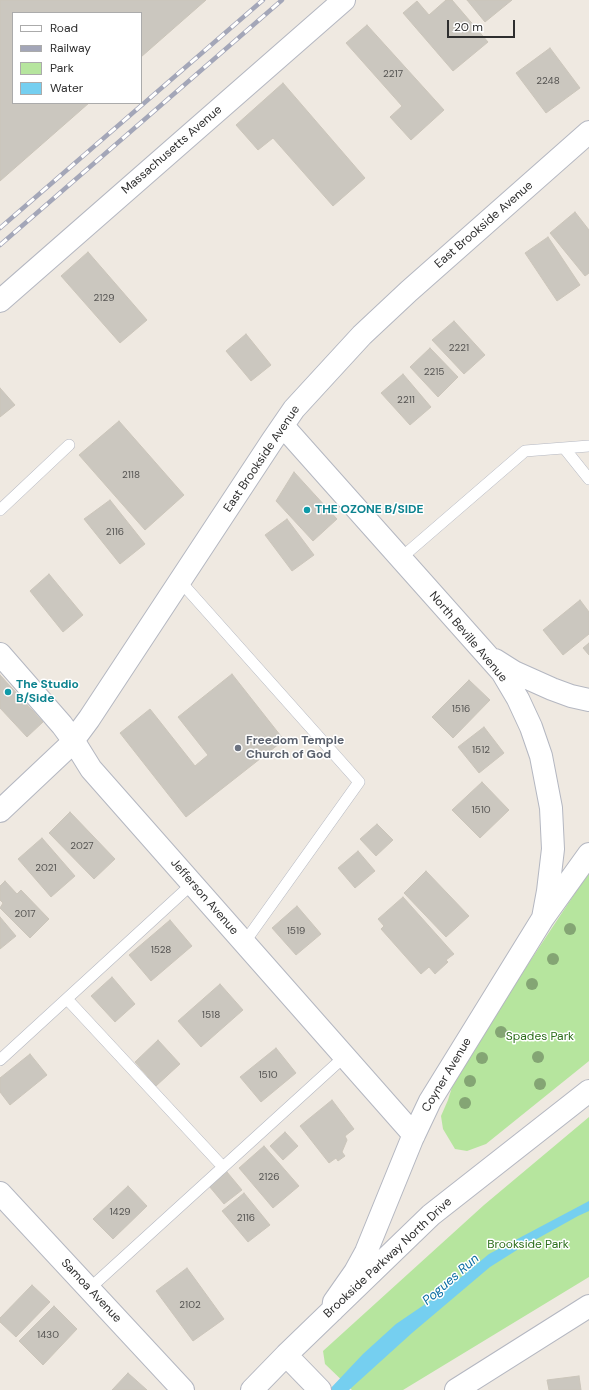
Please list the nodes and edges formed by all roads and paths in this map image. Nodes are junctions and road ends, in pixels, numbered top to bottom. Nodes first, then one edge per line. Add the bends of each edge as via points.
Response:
1 (344, 0) edge
2 (589, 132) edge
3 (0, 301) edge
4 (283, 426) junction
5 (69, 445) dead end
6 (589, 446) edge
7 (565, 449) junction
8 (589, 479) edge
9 (0, 510) edge
10 (400, 558) junction
11 (180, 581) junction
12 (484, 653) junction
13 (0, 654) edge
14 (589, 700) edge
15 (73, 740) junction
16 (0, 811) edge
17 (589, 854) edge
18 (192, 884) junction
19 (543, 918) junction
20 (244, 943) junction
21 (66, 999) junction
22 (344, 1057) junction
23 (0, 1060) edge
24 (589, 1091) edge
25 (414, 1135) junction
26 (223, 1167) junction
27 (0, 1193) edge
28 (89, 1289) junction
29 (589, 1306) edge
30 (333, 1310) junction
31 (286, 1355) junction
32 (313, 1383) edge
33 (183, 1390) edge
34 (252, 1390) edge
35 (456, 1390) edge

1 - 3 street, Massachusetts Avenue
2 - 4 street, East Brookside Avenue via 409,290 312,389
4 - 10 street, North Beville Avenue
4 - 11 street, East Brookside Avenue
5 - 9 lane
6 - 7 lane
7 - 8 lane
7 - 10 lane via 525,451
10 - 12 street, North Beville Avenue
11 - 15 street, East Brookside Avenue
11 - 20 lane via 359,782
12 - 14 street via 514,672 561,692
12 - 19 street, North Beville Avenue via 502,672 518,699 535,737 545,771 553,842
13 - 15 street, Jefferson Avenue
15 - 16 street, East Brookside Avenue
15 - 18 street, Jefferson Avenue via 91,769
17 - 19 street, Coyner Avenue
18 - 20 street, Jefferson Avenue
18 - 21 lane
19 - 25 street, Coyner Avenue via 430,1100
20 - 22 street, Jefferson Avenue
21 - 23 lane
21 - 26 lane
22 - 25 street, Jefferson Avenue
22 - 26 lane
24 - 30 street, Brookside Parkway North Drive via 431,1216
25 - 30 street, Coyner Avenue via 366,1252 334,1302
26 - 28 lane
27 - 28 street, Samoa Avenue
28 - 33 street, Samoa Avenue
29 - 35 street
30 - 31 street, Brookside Parkway North Drive
31 - 32 street
31 - 34 street, Brookside Parkway North Drive

